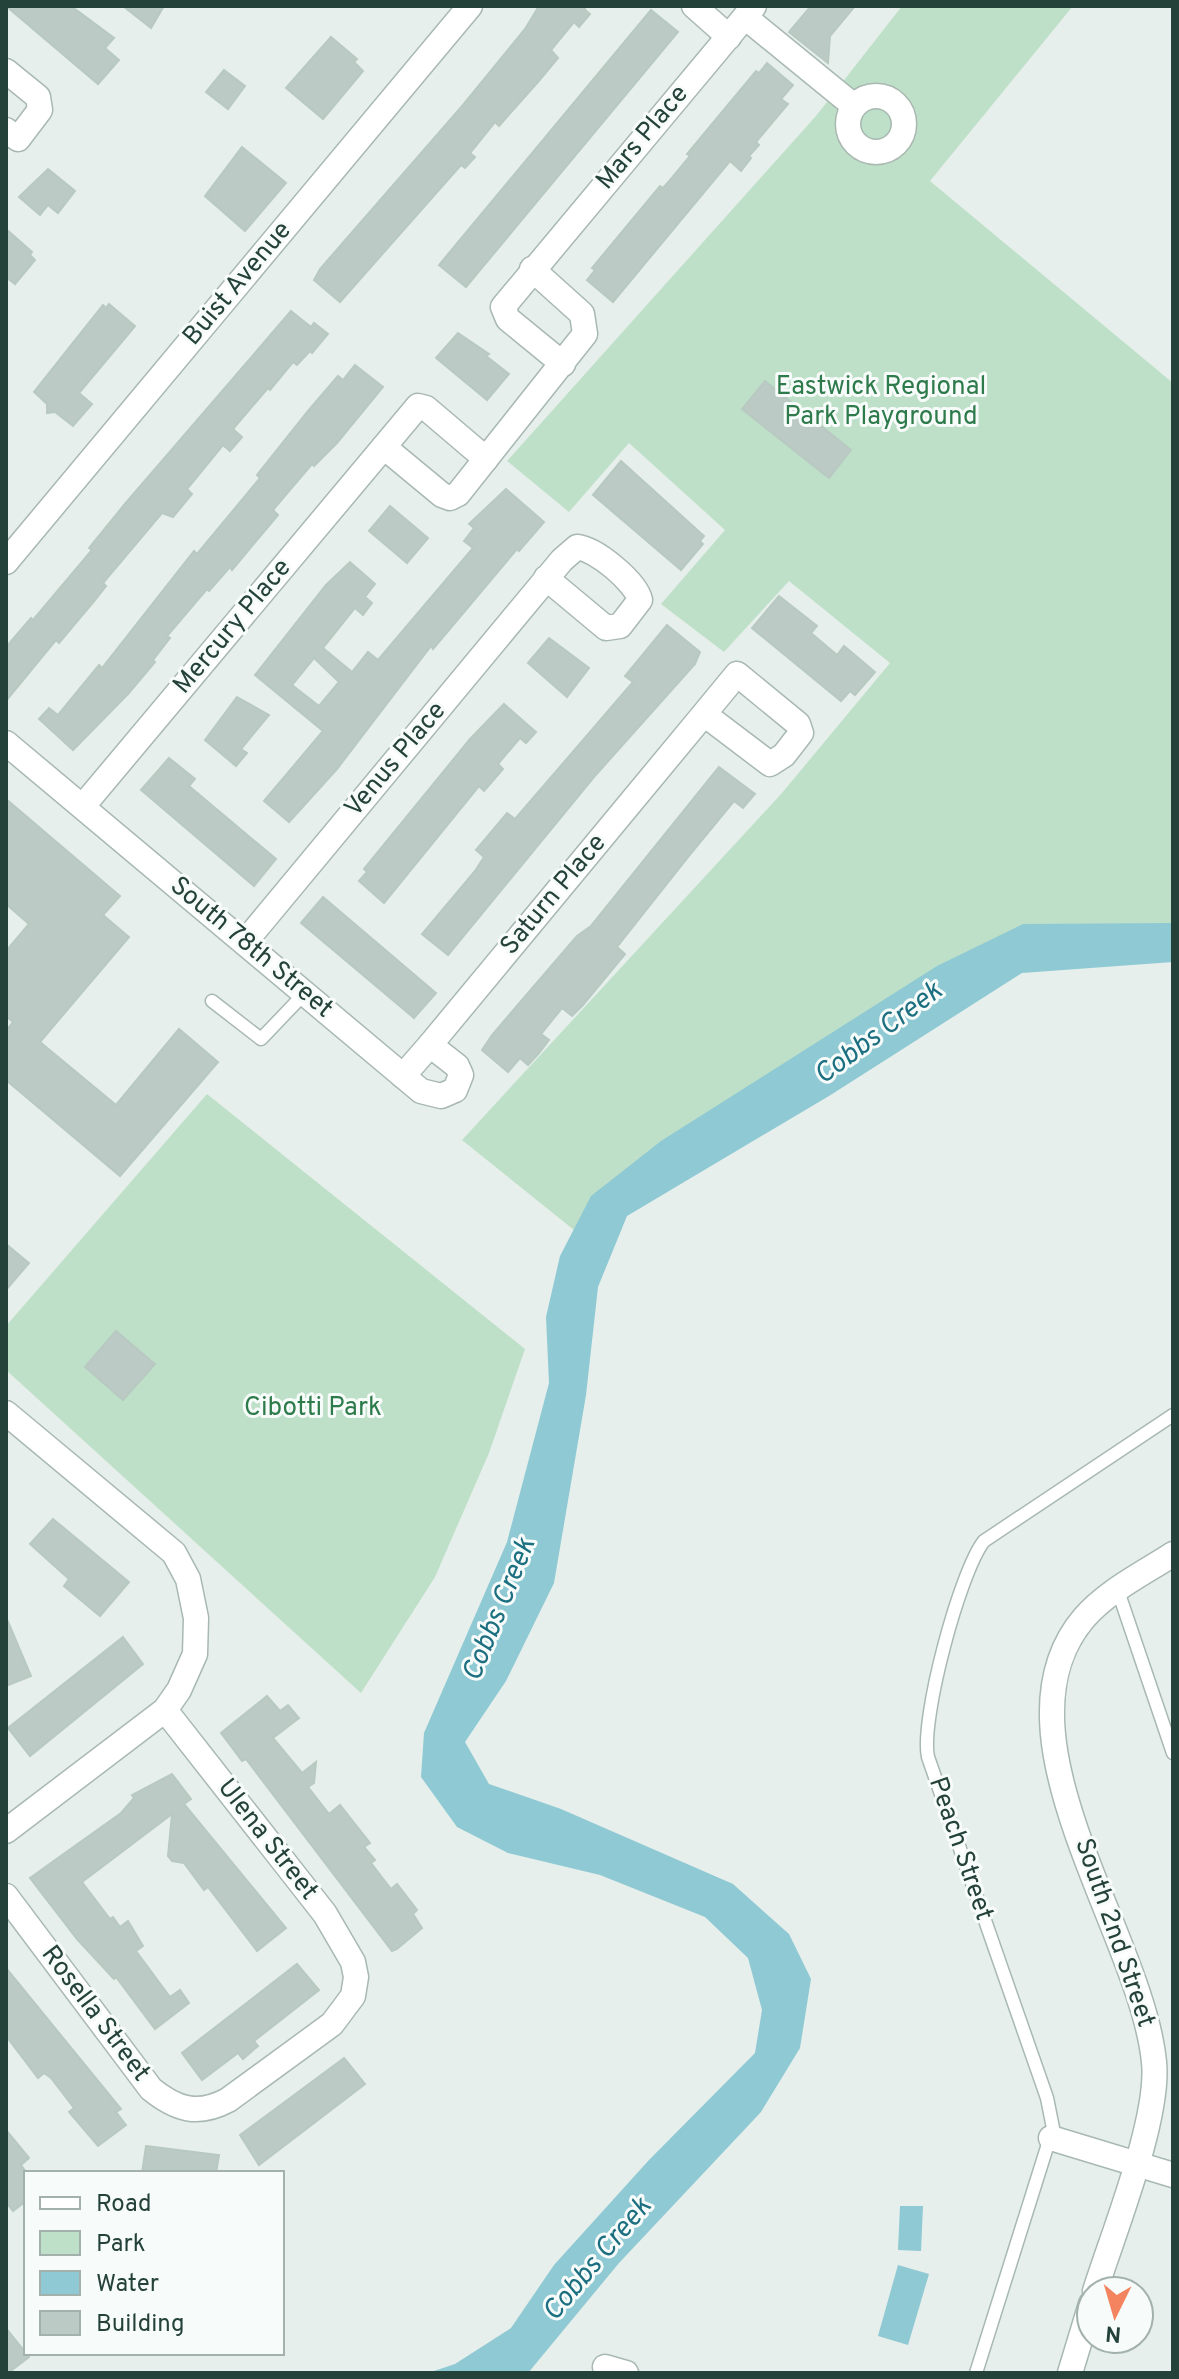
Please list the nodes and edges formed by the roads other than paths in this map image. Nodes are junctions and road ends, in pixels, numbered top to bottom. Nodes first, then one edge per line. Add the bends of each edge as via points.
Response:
1 (470, 6) edge
2 (694, 6) edge
3 (750, 12) edge
4 (729, 37) junction
5 (6, 71) edge
6 (854, 106) dead end
7 (10, 141) edge
8 (532, 269) junction
9 (563, 364) junction
10 (384, 447) junction
11 (486, 459) junction
12 (6, 562) edge
13 (546, 578) dead end
14 (704, 714) junction
15 (6, 743) edge
16 (83, 806) junction
17 (245, 942) junction
18 (305, 993) junction
19 (212, 1001) dead end
20 (430, 1045) junction
21 (403, 1076) junction
22 (6, 1413) edge
23 (1173, 1415) edge
24 (1173, 1554) edge
25 (1118, 1591) junction
26 (165, 1710) junction
27 (1173, 1753) edge
28 (10, 1820) edge
29 (6, 1896) edge
30 (199, 2111) joint
31 (1051, 2138) junction
32 (1134, 2164) junction
33 (1173, 2175) edge
34 (1100, 2275) edge
35 (976, 2373) edge

1 - 12 street, Buist Avenue
2 - 4 street
3 - 4 street, Mars Place
3 - 6 street
4 - 8 street, Mars Place
5 - 7 street via 38,97 40,105 37,117
8 - 9 street via 586,323 580,343
8 - 9 street, Mars Place via 507,299 504,314
9 - 11 street
10 - 11 street via 450,498
10 - 11 street, Mercury Place via 418,406
10 - 16 street, Mercury Place
13 - 17 street, Venus Place
14 - 14 street, Saturn Place via 737,674 798,724 801,733 770,764
14 - 20 street, Saturn Place
15 - 16 street, South 78th Street
16 - 17 street, South 78th Street
17 - 18 street, South 78th Street
18 - 19 lane via 261,1039
18 - 21 street, South 78th Street
20 - 21 street, Saturn Place
20 - 21 street, South 78th Street via 457,1066 461,1075 455,1090 432,1096
22 - 26 street via 174,1553 188,1579 196,1618 195,1654
23 - 31 lane, Peach Street via 984,1541 965,1576 926,1730 928,1757 1049,2106
24 - 25 street, South 2nd Street
25 - 27 lane
25 - 32 street, South 2nd Street via 1084,1617 1063,1656 1052,1696 1055,1761 1150,2041 1153,2094
26 - 28 street
26 - 30 street, Ulena Street via 325,1914 356,1977 353,1996 332,2024 228,2100
29 - 30 street, Rosella Street via 151,2089 167,2102
31 - 32 street
31 - 35 lane, Peach Street
32 - 33 street
32 - 34 street, South 2nd Street

